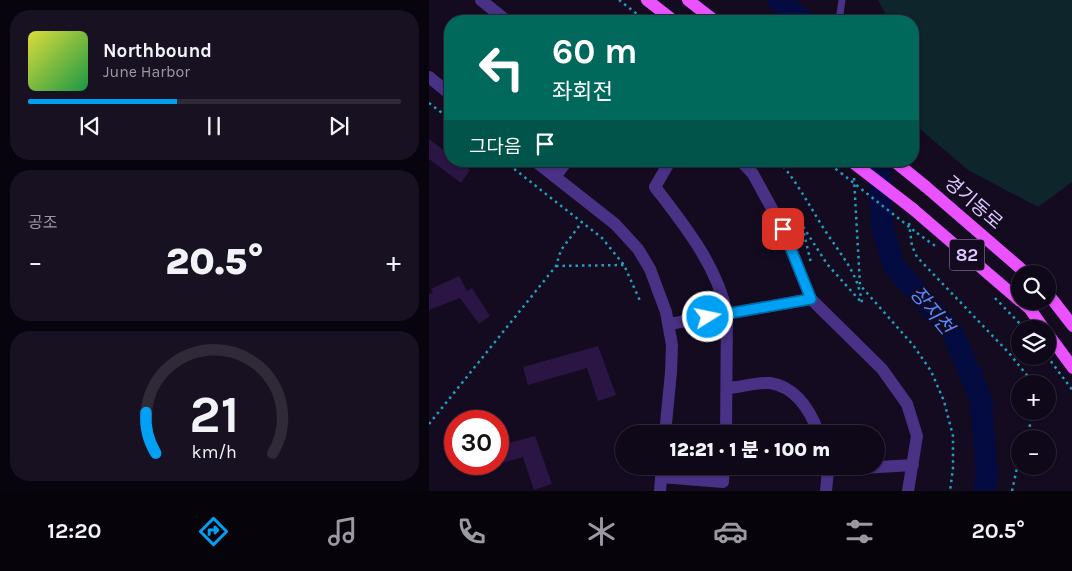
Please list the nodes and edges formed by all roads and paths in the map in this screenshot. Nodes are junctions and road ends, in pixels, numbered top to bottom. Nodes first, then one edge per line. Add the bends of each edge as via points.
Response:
1 (481, 0) edge
2 (619, 0) edge
3 (647, 0) edge
4 (688, 0) edge
5 (842, 0) edge
6 (500, 15) edge
7 (638, 15) edge
8 (666, 15) edge
9 (707, 15) edge
10 (840, 15) edge
11 (429, 78) edge
12 (444, 89) edge
13 (429, 103) edge
14 (444, 115) edge
15 (512, 167) edge
16 (542, 167) edge
17 (562, 167) edge
18 (666, 167) edge
19 (747, 167) edge
20 (784, 167) edge
21 (833, 167) edge
22 (853, 167) edge
23 (854, 167) edge
24 (901, 167) edge
25 (555, 177) junction
26 (911, 213) junction
27 (582, 222) junction
28 (940, 250) dead end
29 (623, 265) junction
30 (1017, 265) edge
31 (555, 266) junction
32 (812, 268) dead end
33 (860, 285) junction
34 (1011, 293) edge
35 (991, 294) dead end
36 (811, 299) junction
37 (641, 303) dead end
38 (1056, 303) edge
39 (727, 314) junction
40 (1070, 318) edge
41 (1016, 320) edge
42 (669, 324) junction
43 (1056, 345) edge
44 (1053, 365) edge
45 (1072, 368) edge
46 (1027, 375) edge
47 (728, 388) junction
48 (1072, 391) edge
49 (429, 424) edge
50 (666, 425) edge
51 (726, 425) edge
52 (815, 425) edge
53 (913, 465) junction
54 (885, 466) edge
55 (662, 475) edge
56 (679, 475) edge
57 (827, 475) edge
58 (1015, 475) edge
59 (725, 486) edge
60 (660, 491) edge
61 (826, 491) edge
62 (908, 491) edge
63 (950, 491) edge
64 (1012, 491) edge

1 - 6 street
2 - 7 path
3 - 8 main road
4 - 9 main road
5 - 10 lane
11 - 12 street
13 - 14 path
15 - 27 path
16 - 25 street
17 - 25 street
18 - 39 street via 655,187 693,237 723,295
19 - 36 street via 783,229
20 - 33 path
21 - 28 path, bridge
22 - 33 path
23 - 26 main road, 82, bridge
24 - 30 main road, 경기동로 / 82, bridge
25 - 42 street via 615,224 638,249 667,312
26 - 34 main road, 82
26 - 46 path via 911,246 917,257
27 - 29 path via 602,238
27 - 31 path via 561,250
29 - 31 path
29 - 37 path
31 - 49 path
32 - 33 path via 802,225 827,264 862,303
33 - 63 path via 913,345 931,371 953,436
35 - 41 path
36 - 39 street
36 - 53 street via 883,370 907,404 917,436
38 - 40 main road
39 - 42 street
39 - 47 street
42 - 50 street via 671,372
43 - 45 main road
44 - 48 path
47 - 51 street
47 - 52 street via 770,383 784,388 805,405
53 - 54 street
53 - 62 street
55 - 60 street
56 - 59 street
57 - 61 street
58 - 64 path

